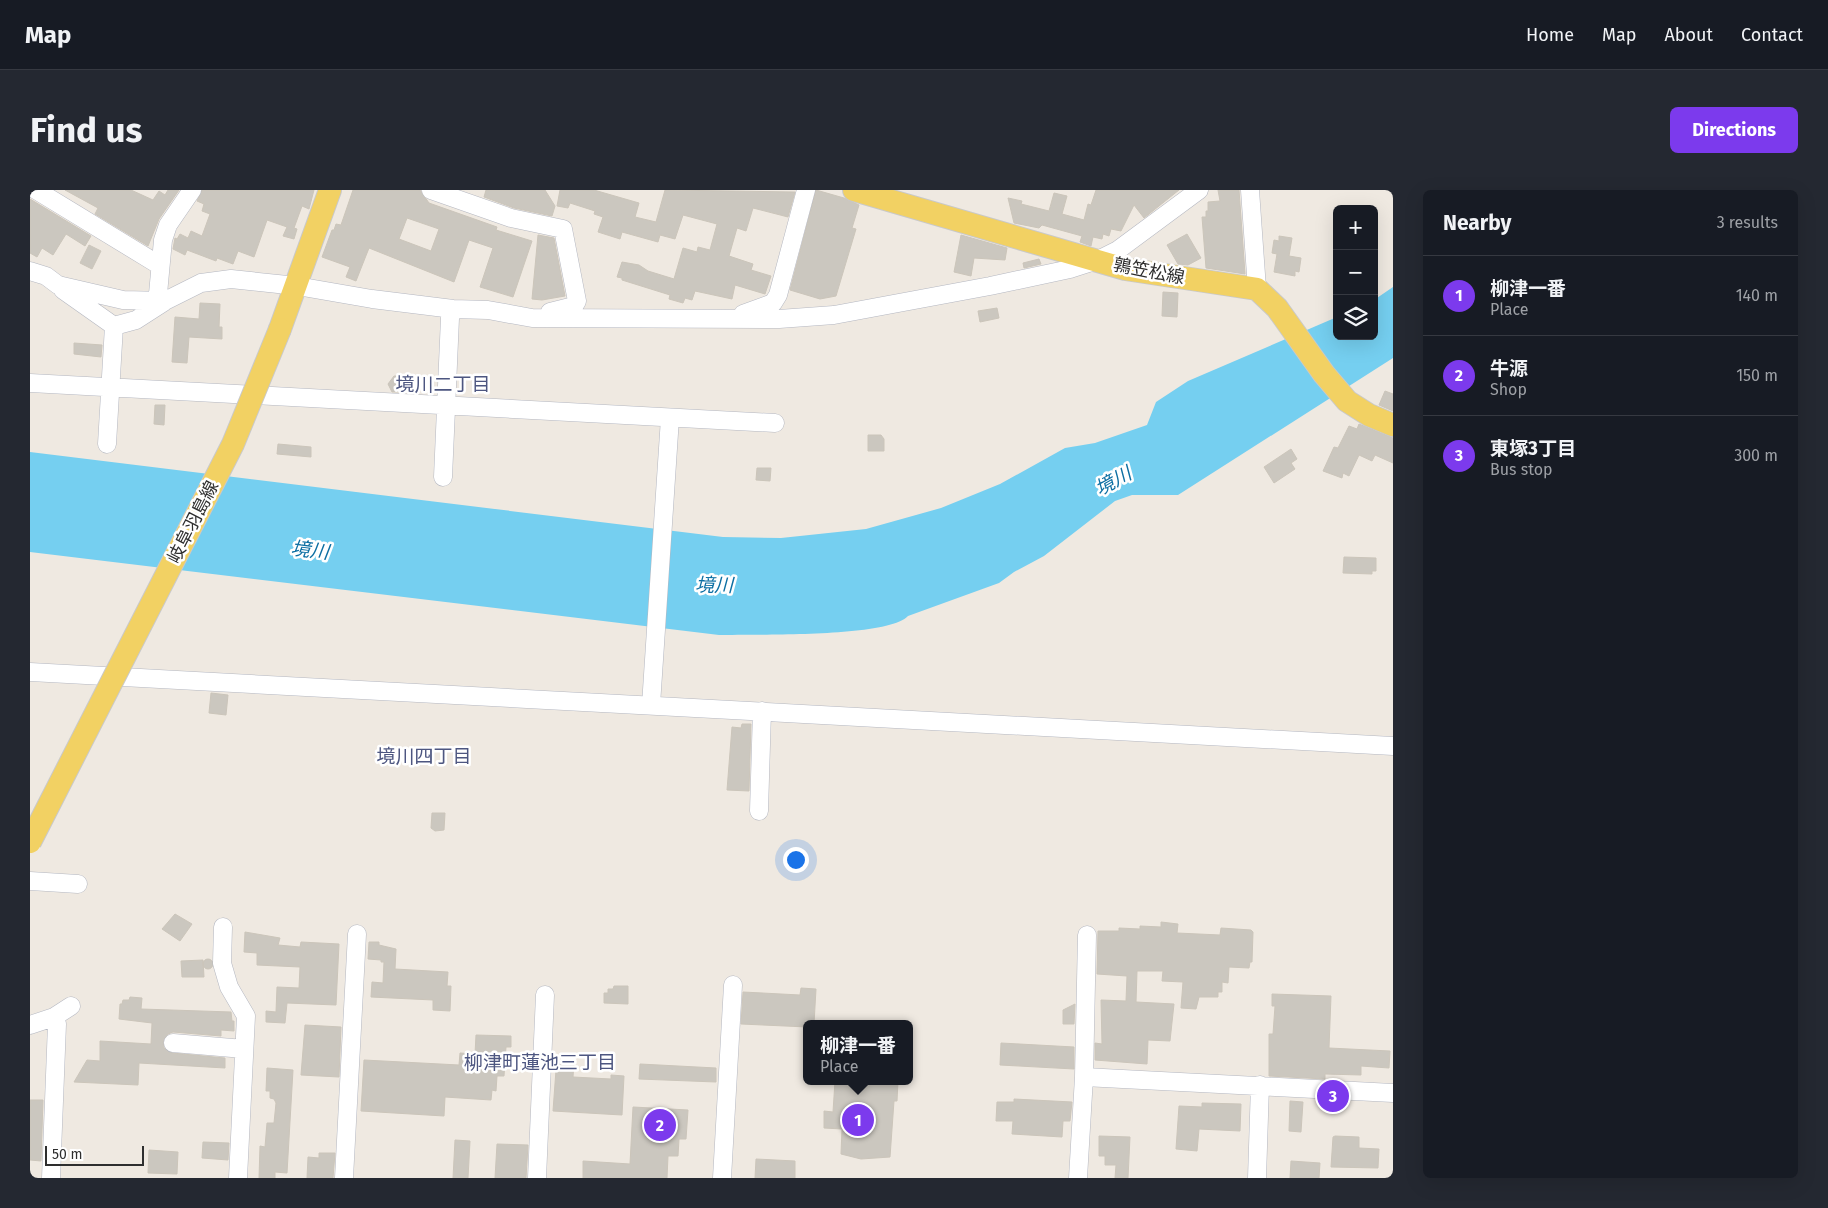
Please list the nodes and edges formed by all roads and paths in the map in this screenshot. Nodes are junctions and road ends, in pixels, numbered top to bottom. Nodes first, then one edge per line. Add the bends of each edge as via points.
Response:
1 (36, 190) edge
2 (192, 190) edge
3 (330, 190) edge
4 (432, 190) edge
5 (806, 190) edge
6 (854, 190) edge
7 (1199, 190) edge
8 (1250, 190) edge
9 (1098, 260) junction
10 (160, 265) junction
11 (30, 271) edge
12 (30, 278) edge
13 (58, 285) junction
14 (297, 286) junction
15 (1257, 289) junction
16 (160, 301) junction
17 (453, 309) junction
18 (532, 318) junction
19 (735, 318) junction
20 (114, 326) junction
21 (30, 383) edge
22 (111, 388) junction
23 (446, 406) junction
24 (670, 418) junction
25 (775, 423) dead end
26 (1393, 424) edge
27 (107, 444) dead end
28 (443, 477) dead end
29 (30, 672) edge
30 (651, 705) junction
31 (762, 711) junction
32 (1393, 746) edge
33 (759, 811) dead end
34 (30, 842) edge
35 (30, 881) edge
36 (78, 884) dead end
37 (223, 927) dead end
38 (357, 934) dead end
39 (1087, 935) dead end
40 (733, 985) dead end
41 (545, 995) dead end
42 (71, 1006) dead end
43 (54, 1017) junction
44 (30, 1024) edge
45 (173, 1043) dead end
46 (244, 1049) junction
47 (1084, 1076) junction
48 (1260, 1085) junction
49 (1393, 1093) edge
50 (52, 1178) edge
51 (238, 1178) edge
52 (344, 1178) edge
53 (536, 1178) edge
54 (722, 1178) edge
55 (1078, 1178) edge
56 (1256, 1178) edge

1 - 10 street
2 - 10 street via 168,225
3 - 14 main road, 岐阜羽島線
4 - 18 street via 511,218 563,229 577,301 574,306 536,314
5 - 19 street via 778,295 773,303
6 - 9 main road, 鶉笠松線
7 - 9 street via 1118,250
8 - 15 street
9 - 15 main road, 鶉笠松線 via 1162,276
9 - 19 street via 998,284 834,315
10 - 16 street
11 - 13 street via 46,276
12 - 13 street
13 - 16 street via 123,300
13 - 20 street
14 - 16 street via 231,279 201,283
14 - 17 street
14 - 34 main road, 岐阜羽島線, bridge via 233,444
15 - 26 main road via 1277,308 1324,374 1348,401 1369,415
16 - 20 street via 136,320
17 - 18 street via 488,310
17 - 23 street
18 - 19 street
20 - 22 street
21 - 22 street
22 - 23 street
22 - 27 street
23 - 24 street
23 - 28 street
24 - 25 street
24 - 30 street
29 - 30 street
30 - 31 street
31 - 32 street
31 - 33 street
35 - 36 street
37 - 46 street via 222,963 229,987 246,1016
38 - 52 street
39 - 47 street
40 - 54 street
41 - 53 street
42 - 43 street
43 - 44 street
43 - 50 street via 57,1024
45 - 46 street
46 - 51 street
47 - 48 street
47 - 55 street
48 - 49 street
48 - 56 street

